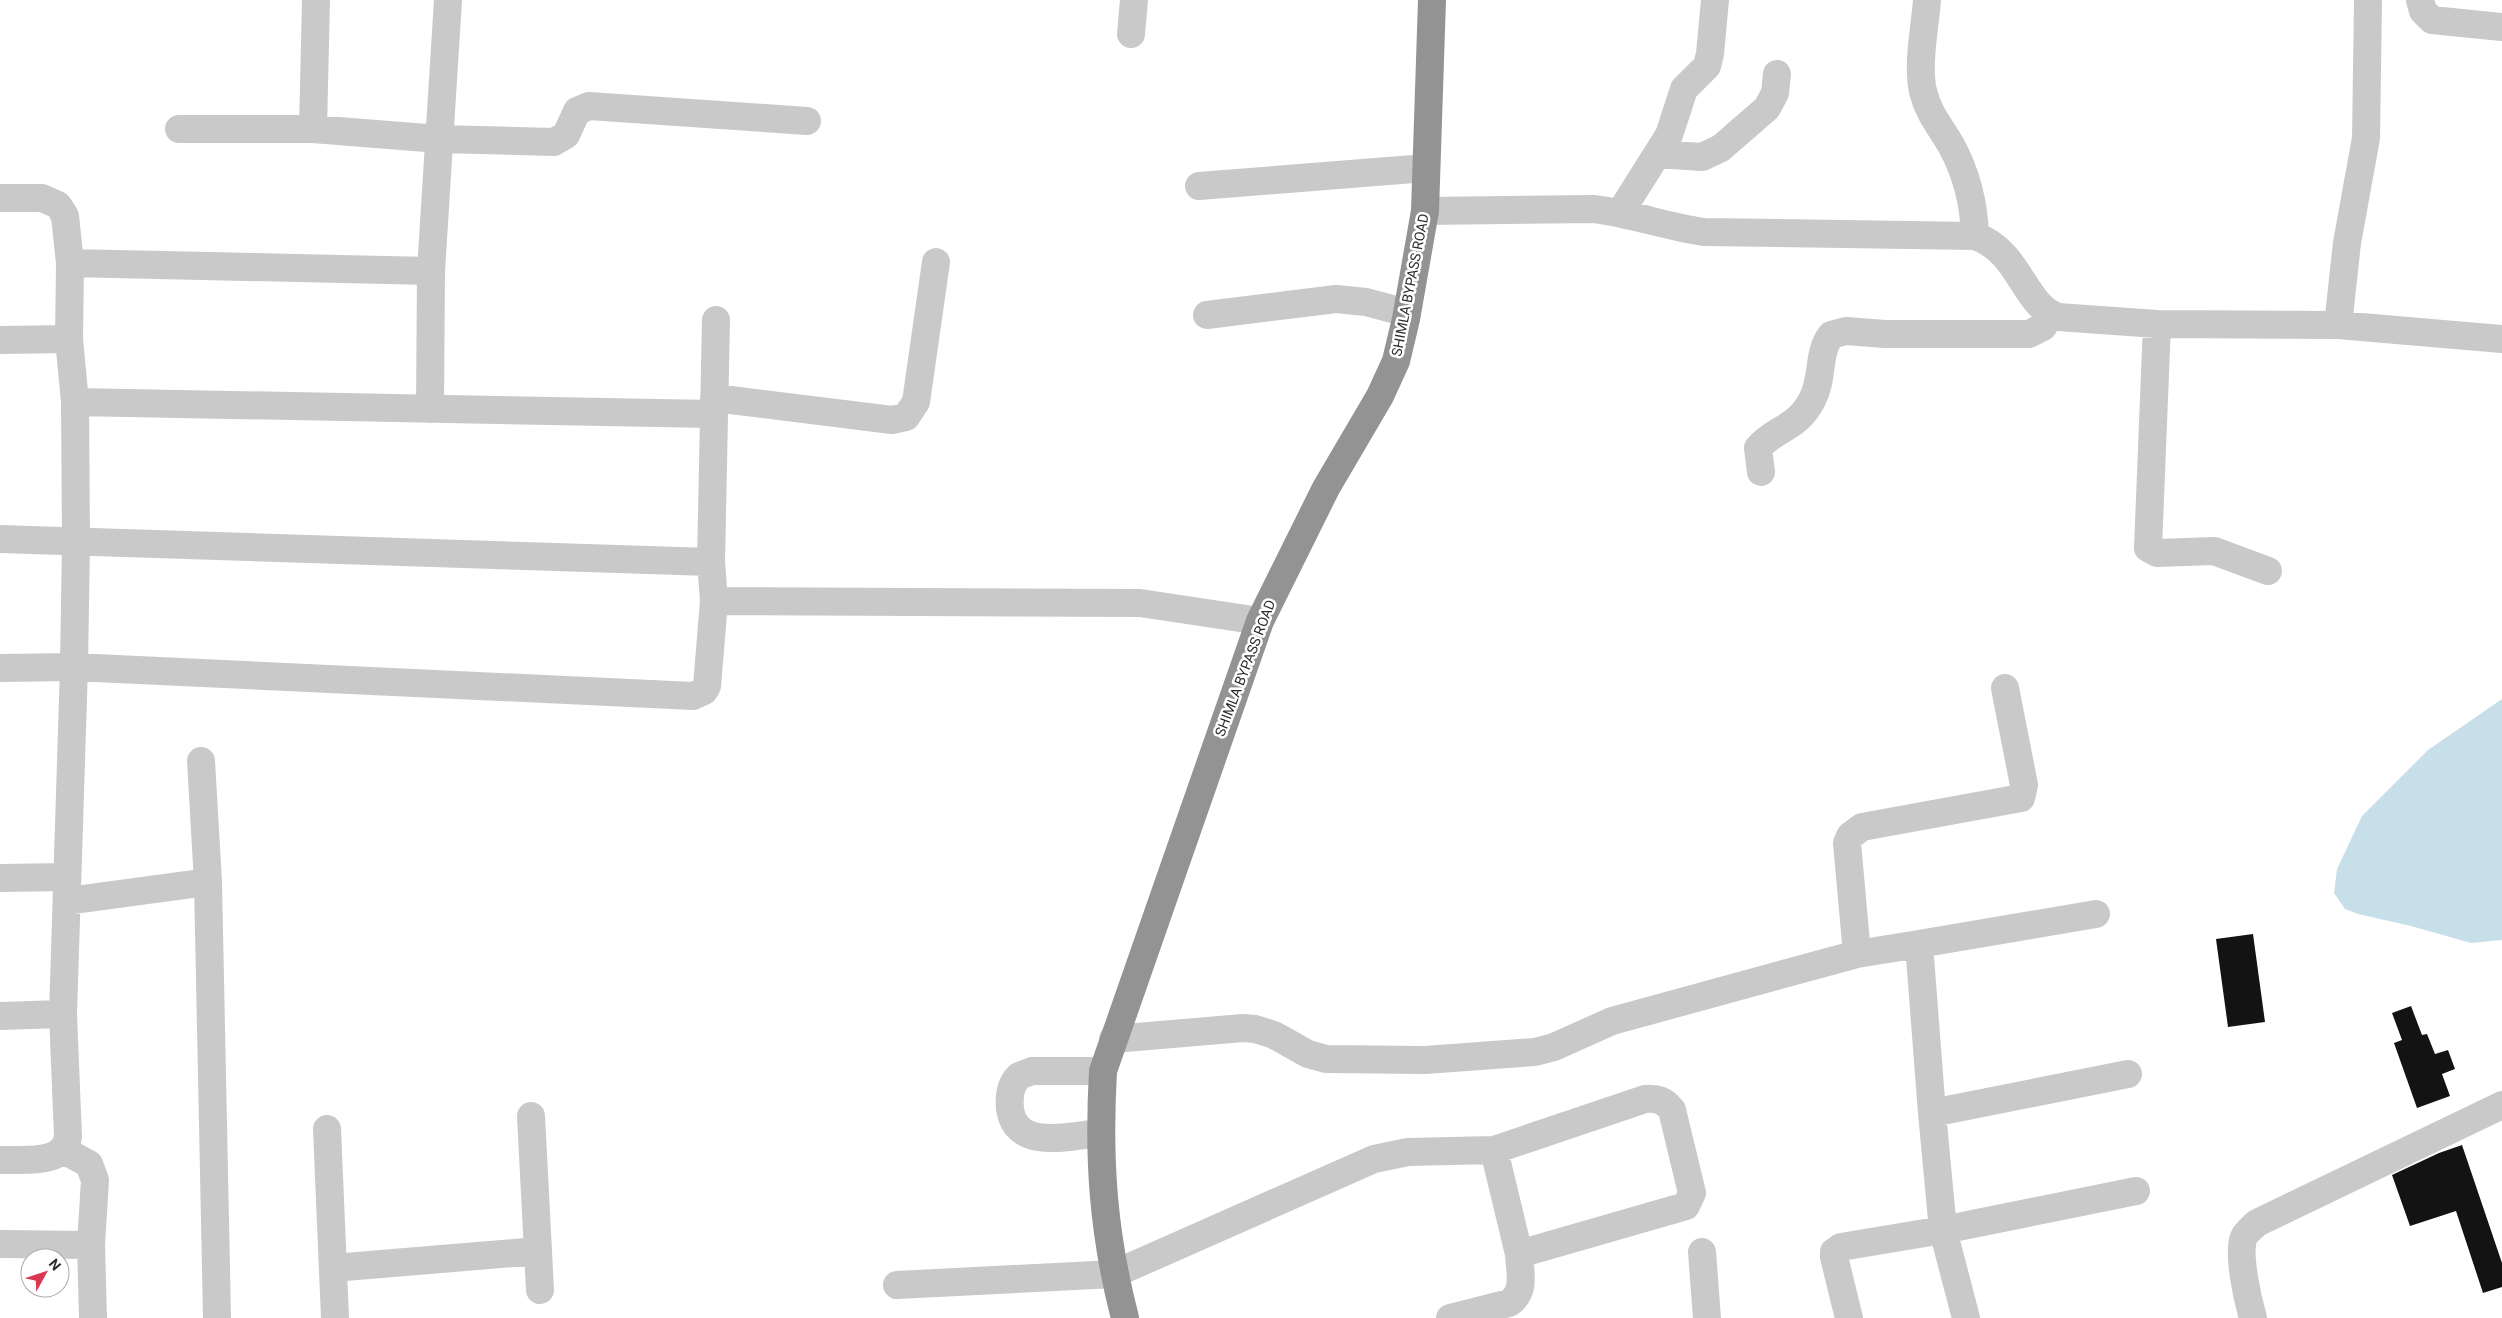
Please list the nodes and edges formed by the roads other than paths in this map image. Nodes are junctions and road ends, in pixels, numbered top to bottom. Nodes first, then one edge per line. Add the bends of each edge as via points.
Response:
1 (316, 0) edge
2 (448, 0) edge
3 (1134, 0) edge
4 (1432, 0) edge
5 (1715, 0) edge
6 (1927, 0) edge
7 (2368, 0) edge
8 (2420, 0) edge
9 (2502, 27) edge
10 (1130, 34) dead end
11 (1777, 74) dead end
12 (807, 121) dead end
13 (179, 129) dead end
14 (313, 130) junction
15 (439, 139) junction
16 (1657, 154) junction
17 (1426, 168) junction
18 (1199, 186) dead end
19 (0, 198) edge
20 (1425, 211) junction
21 (1620, 213) junction
22 (1975, 236) junction
23 (936, 262) dead end
24 (70, 263) junction
25 (431, 271) junction
26 (1407, 313) junction
27 (2050, 314) junction
28 (1207, 315) dead end
29 (716, 320) dead end
30 (2157, 324) junction
31 (2338, 325) junction
32 (69, 339) junction
33 (2502, 339) edge
34 (0, 340) edge
35 (75, 402) junction
36 (714, 406) junction
37 (430, 409) junction
38 (1761, 472) dead end
39 (0, 539) edge
40 (76, 541) junction
41 (711, 562) junction
42 (2268, 571) dead end
43 (714, 601) junction
44 (1260, 621) junction
45 (74, 667) junction
46 (0, 668) edge
47 (2005, 688) dead end
48 (201, 761) dead end
49 (0, 878) edge
50 (208, 882) junction
51 (66, 889) junction
52 (2096, 914) dead end
53 (1919, 944) junction
54 (1857, 954) junction
55 (62, 1014) junction
56 (0, 1016) edge
57 (1113, 1039) junction
58 (1103, 1071) junction
59 (2128, 1074) dead end
60 (2502, 1105) edge
61 (1932, 1113) junction
62 (531, 1116) dead end
63 (327, 1129) dead end
64 (1100, 1133) junction
65 (63, 1150) junction
66 (1494, 1150) junction
67 (0, 1160) edge
68 (2136, 1191) dead end
69 (1944, 1230) junction
70 (0, 1244) edge
71 (91, 1245) junction
72 (538, 1251) junction
73 (1702, 1252) dead end
74 (1519, 1254) junction
75 (333, 1268) junction
76 (1114, 1274) junction
77 (897, 1285) dead end
78 (540, 1290) dead end
79 (93, 1318) edge
80 (217, 1318) edge
81 (335, 1318) edge
82 (1125, 1318) edge
83 (1450, 1318) edge
84 (1707, 1318) edge
85 (1849, 1318) edge
86 (1966, 1318) edge
87 (2253, 1318) edge

1 - 14 street
2 - 15 street
3 - 10 street
4 - 17 highway, SHIMLA BYPASS ROAD
5 - 16 street via 1709,61 1684,89 1669,135
6 - 22 street via 1922,90 1929,112 1950,144 1970,191
7 - 31 street via 2366,138 2347,242
8 - 9 street via 2423,11 2432,20
11 - 16 street via 1775,93 1767,108 1720,148 1702,157
12 - 15 street via 589,106 577,111 566,136 554,142
13 - 14 street
14 - 15 street
15 - 25 street
16 - 21 street
17 - 18 street
17 - 20 highway, SHIMLA BYPASS ROAD
19 - 24 street via 42,198 58,205 65,216
20 - 21 street via 1594,209
20 - 26 highway, SHIMLA BYPASS ROAD
21 - 22 street via 1704,232
22 - 27 street via 2004,253 2039,304
23 - 36 street via 916,402 906,417 892,420
24 - 25 street
24 - 32 street
25 - 37 street
26 - 28 street via 1366,302 1336,299
26 - 44 highway, SHIMLA BYPASS ROAD via 1396,361 1380,396 1326,488
27 - 30 street
27 - 38 street via 2043,327 2029,334 1885,334 1846,330 1831,335 1824,347 1820,381 1812,402 1800,418 1758,448
29 - 36 street
30 - 31 street
30 - 42 street via 2148,548 2157,553 2214,551
31 - 33 street
32 - 34 street
32 - 35 street
35 - 37 street
35 - 40 street
36 - 37 street
36 - 41 street
39 - 40 street
40 - 41 street
40 - 45 street
41 - 43 street
43 - 44 street via 1140,604
43 - 45 street via 707,686 693,696
44 - 57 highway, SHIMLA BYPASS ROAD
45 - 46 street
45 - 51 street
47 - 54 street via 2024,785 2021,798 1862,827 1855,831 1847,843
48 - 50 street
49 - 51 street
50 - 51 street
50 - 80 street
51 - 55 street
52 - 53 street
53 - 54 street
53 - 61 street
54 - 57 street via 1612,1020 1554,1047 1535,1052 1425,1060 1326,1059 1313,1056 1256,1028
55 - 56 street
55 - 65 street via 68,1137
57 - 58 highway, SHIMLA BYPASS ROAD
58 - 64 highway, SHIMLA BYPASS ROAD
58 - 64 street via 1032,1071 1018,1076 1010,1091 1012,1117 1017,1128 1029,1135 1047,1139
59 - 61 street
60 - 87 street via 2257,1223 2244,1238 2242,1249 2246,1292
61 - 69 street
62 - 72 street
63 - 75 street
64 - 76 highway, SHIMLA BYPASS ROAD via 1102,1186
65 - 67 street via 43,1158
65 - 71 street via 89,1164 94,1172
66 - 74 street
66 - 74 street via 1645,1099 1661,1100 1672,1110 1692,1193 1686,1206
66 - 76 street via 1408,1152 1374,1159
68 - 69 street
69 - 85 street via 1837,1249 1834,1257
69 - 86 street
70 - 71 street
71 - 79 street
72 - 75 street
72 - 78 street
73 - 84 street
74 - 83 street via 1521,1288 1514,1299
75 - 81 street
76 - 77 street
76 - 82 highway, SHIMLA BYPASS ROAD

